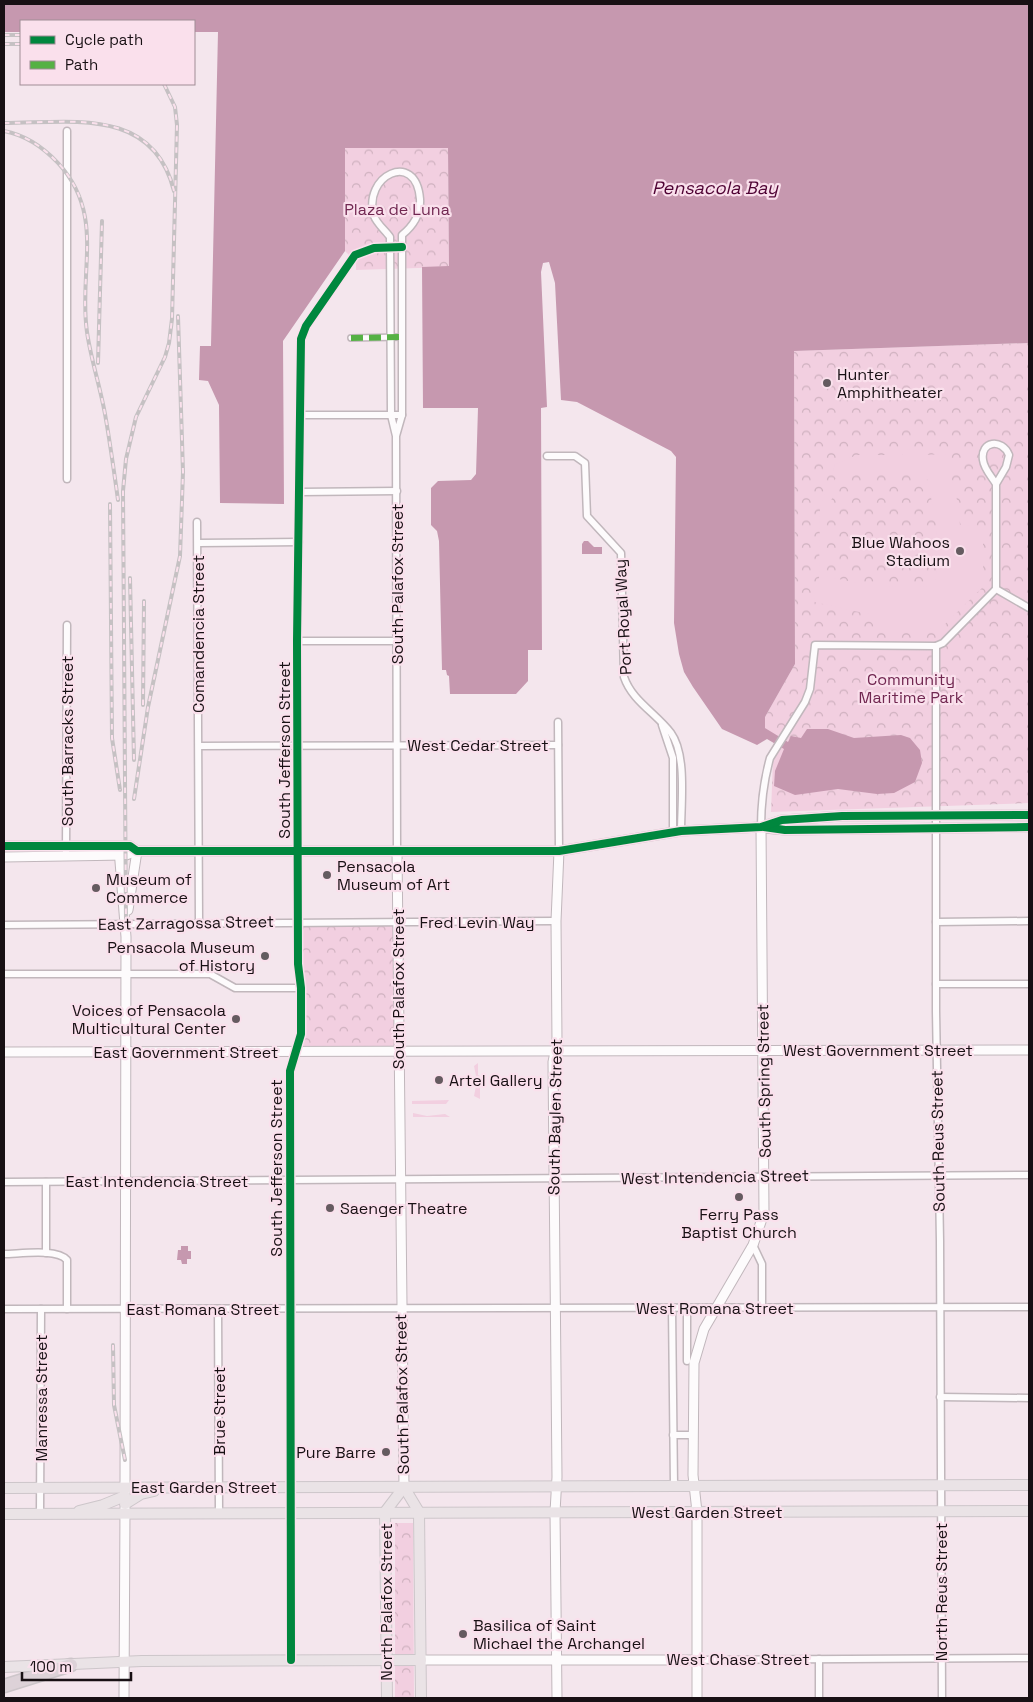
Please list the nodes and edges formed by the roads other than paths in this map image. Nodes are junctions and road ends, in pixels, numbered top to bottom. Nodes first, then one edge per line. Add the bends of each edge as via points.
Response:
1 (67, 130) dead end
2 (402, 247) junction
3 (390, 248) junction
4 (391, 337) junction
5 (402, 337) junction
6 (351, 338) dead end
7 (300, 415) junction
8 (391, 415) junction
9 (402, 415) junction
10 (396, 436) junction
11 (548, 456) dead end
12 (67, 479) dead end
13 (996, 484) junction
14 (397, 491) junction
15 (300, 492) junction
16 (197, 522) dead end
17 (198, 542) junction
18 (299, 542) junction
19 (996, 589) junction
20 (1029, 608) edge
21 (67, 625) dead end
22 (397, 640) junction
23 (297, 641) junction
24 (936, 646) junction
25 (558, 722) dead end
26 (662, 725) junction
27 (298, 745) junction
28 (397, 745) junction
29 (558, 745) junction
30 (199, 746) junction
31 (680, 751) junction
32 (671, 752) junction
33 (677, 766) junction
34 (1029, 814) edge
35 (935, 815) junction
36 (761, 827) junction
37 (1029, 827) edge
38 (935, 828) junction
39 (677, 832) junction
40 (66, 845) junction
41 (4, 846) edge
42 (137, 850) junction
43 (199, 850) junction
44 (299, 850) junction
45 (119, 851) junction
46 (397, 851) junction
47 (559, 851) junction
48 (66, 856) junction
49 (4, 857) edge
50 (1029, 921) edge
51 (199, 922) junction
52 (298, 922) junction
53 (398, 922) junction
54 (556, 922) junction
55 (936, 922) junction
56 (4, 925) edge
57 (126, 925) junction
58 (127, 973) junction
59 (4, 974) edge
60 (936, 984) junction
61 (1029, 984) edge
62 (301, 988) junction
63 (764, 1050) junction
64 (1029, 1050) edge
65 (398, 1051) junction
66 (555, 1051) junction
67 (937, 1051) junction
68 (4, 1052) edge
69 (126, 1052) junction
70 (295, 1052) junction
71 (939, 1175) junction
72 (1029, 1175) edge
73 (765, 1176) junction
74 (289, 1180) junction
75 (400, 1180) junction
76 (553, 1180) junction
77 (126, 1181) junction
78 (4, 1182) edge
79 (46, 1182) junction
80 (753, 1245) junction
81 (46, 1253) junction
82 (4, 1254) edge
83 (555, 1308) junction
84 (672, 1308) junction
85 (687, 1308) junction
86 (716, 1308) junction
87 (762, 1308) junction
88 (940, 1308) junction
89 (1029, 1308) edge
90 (4, 1309) edge
91 (41, 1309) junction
92 (66, 1309) junction
93 (218, 1309) junction
94 (290, 1309) junction
95 (402, 1309) junction
96 (126, 1310) junction
97 (673, 1361) junction
98 (690, 1362) junction
99 (940, 1397) junction
100 (1029, 1398) edge
101 (693, 1434) junction
102 (674, 1435) junction
103 (941, 1485) junction
104 (1029, 1485) edge
105 (556, 1486) junction
106 (674, 1486) junction
107 (693, 1486) junction
108 (404, 1487) junction
109 (4, 1488) edge
110 (41, 1488) junction
111 (167, 1488) junction
112 (219, 1488) junction
113 (291, 1488) junction
114 (125, 1500) junction
115 (941, 1511) junction
116 (1029, 1511) edge
117 (291, 1512) junction
118 (386, 1512) junction
119 (419, 1512) junction
120 (556, 1512) junction
121 (697, 1512) junction
122 (219, 1513) junction
123 (4, 1514) edge
124 (40, 1514) junction
125 (61, 1515) junction
126 (942, 1658) junction
127 (1029, 1658) edge
128 (819, 1659) junction
129 (291, 1660) junction
130 (387, 1660) junction
131 (421, 1660) junction
132 (556, 1660) junction
133 (697, 1660) junction
134 (124, 1662) junction
135 (71, 1665) junction
136 (4, 1668) edge
137 (4, 1686) edge
138 (124, 1698) edge
139 (387, 1698) edge
140 (421, 1698) edge
141 (557, 1698) edge
142 (697, 1698) edge
143 (819, 1698) edge
144 (942, 1698) edge

1 - 12 street
2 - 3 street, South Jefferson Street
2 - 3 street, South Palafox Street via 402,235 412,227 416,218 419,196 411,177 393,171 385,175 377,186 373,209 374,217 390,237
2 - 5 street, South Palafox Street
3 - 4 street, South Palafox Street
3 - 7 street, South Jefferson Street via 374,248 355,255 306,326 301,339
4 - 5 street
4 - 6 street
4 - 8 street, South Palafox Street
5 - 9 street, South Palafox Street
7 - 8 street
7 - 15 street, South Jefferson Street
8 - 9 street
8 - 10 street, South Palafox Street
9 - 10 street, South Palafox Street
10 - 14 street, South Palafox Street
11 - 26 street, Port Royal Way via 576,456 585,463 588,516 622,556 624,677 632,693
13 - 13 street via 1009,455 1003,445 997,443 983,451 983,461
13 - 19 street
14 - 15 street, South Palafox Street
14 - 22 street, South Palafox Street
15 - 18 street, South Jefferson Street
16 - 17 street, Comandencia Street
17 - 18 street
17 - 30 street, Comandencia Street
18 - 23 street, South Jefferson Street
19 - 20 street
19 - 24 street
21 - 40 street, South Barracks Street
22 - 23 street
22 - 28 street, South Palafox Street
23 - 27 street, South Jefferson Street
24 - 35 street, South Reus Street
24 - 36 street, South Spring Street via 815,645 810,689 805,702 770,758 761,803
25 - 29 street, South Baylen Street
26 - 31 street, Port Royal Way via 673,736
26 - 32 street, Port Royal Way
27 - 28 street, West Cedar Street
27 - 30 street, West Cedar Street
27 - 44 street, South Jefferson Street
28 - 29 street, West Cedar Street
28 - 46 street, South Palafox Street
29 - 47 street, South Baylen Street
30 - 43 street, Comandencia Street
31 - 32 street
31 - 33 street, Port Royal Way
32 - 33 street, Port Royal Way
33 - 39 street, Port Royal Way
34 - 35 street
35 - 36 street via 782,820
35 - 38 street, South Reus Street
36 - 38 street via 785,830
36 - 39 street
36 - 63 street, South Spring Street
37 - 38 street
38 - 55 street, South Reus Street
39 - 47 street
40 - 41 street
40 - 45 street
40 - 48 street, South Barracks Street
42 - 43 street
42 - 45 street via 130,846
42 - 57 street
43 - 44 street
43 - 51 street, Comandencia Street
44 - 46 street
44 - 52 street, South Jefferson Street
45 - 48 street
45 - 57 street
46 - 47 street
46 - 53 street, South Palafox Street
47 - 54 street, South Baylen Street
48 - 49 street
50 - 55 street
51 - 52 street, East Zarragossa Street
51 - 57 street, East Zarragossa Street
52 - 53 street, East Zarragossa Street
52 - 62 street, South Jefferson Street
53 - 54 street, Fred Levin Way
53 - 65 street, South Palafox Street
54 - 66 street, South Baylen Street
55 - 60 street, South Reus Street
56 - 57 street, East Zarragossa Street
57 - 58 street
58 - 59 street
58 - 62 street via 210,974 235,988
58 - 69 street
60 - 61 street
60 - 67 street, South Reus Street
62 - 70 street, South Jefferson Street via 300,1034
63 - 66 street, West Government Street
63 - 67 street, West Government Street
63 - 73 street, South Spring Street
64 - 67 street, West Government Street
65 - 66 street, West Government Street
65 - 70 street, East Government Street
65 - 75 street, South Palafox Street
66 - 76 street, South Baylen Street
67 - 71 street, South Reus Street
68 - 69 street, East Government Street
69 - 70 street, East Government Street
69 - 77 street
70 - 74 street, South Jefferson Street via 290,1070
71 - 72 street, West Intendencia Street
71 - 73 street, West Intendencia Street
71 - 88 street, South Reus Street
73 - 76 street, West Intendencia Street
73 - 80 street, South Spring Street via 764,1213
74 - 75 street, East Intendencia Street
74 - 77 street, East Intendencia Street
74 - 94 street, South Jefferson Street
75 - 76 street, West Intendencia Street
75 - 95 street, South Palafox Street
76 - 83 street, South Baylen Street
77 - 79 street, East Intendencia Street
77 - 96 street
78 - 79 street, East Intendencia Street
79 - 81 street
80 - 86 street, South Spring Street
80 - 87 street via 762,1264
81 - 82 street
81 - 92 street via 64,1256 67,1260
83 - 84 street, West Romana Street
83 - 95 street, West Romana Street
83 - 105 street, South Baylen Street
84 - 85 street, West Romana Street
84 - 97 street
85 - 86 street, West Romana Street
85 - 98 street, South Spring Street
86 - 87 street, West Romana Street
86 - 98 street, South Spring Street
87 - 88 street, West Romana Street
88 - 89 street, West Romana Street
88 - 99 street, South Reus Street
90 - 91 street, East Romana Street
91 - 92 street, East Romana Street
91 - 110 street, Manressa Street
92 - 96 street, East Romana Street
93 - 94 street, East Romana Street
93 - 96 street, East Romana Street
93 - 112 street, Brue Street
94 - 95 street, East Romana Street
94 - 113 street, South Jefferson Street
95 - 108 street, South Palafox Street
96 - 114 street
97 - 98 street
97 - 102 street
98 - 101 street, South Spring Street
99 - 100 street
99 - 103 street, South Reus Street
101 - 102 street
101 - 107 street, South Spring Street
102 - 106 street
103 - 104 main road, West Garden Street
103 - 107 main road, West Garden Street
103 - 115 street, North Reus Street
105 - 106 main road, West Garden Street
105 - 108 main road, West Garden Street
105 - 120 street, South Baylen Street
106 - 107 main road, West Garden Street
107 - 121 street, South Spring Street
108 - 113 main road, East Garden Street
108 - 118 main road, North Palafox Street
108 - 119 main road
109 - 110 main road, East Garden Street
110 - 114 main road, East Garden Street
110 - 124 street, Manressa Street
111 - 112 main road, East Garden Street
111 - 114 main road, East Garden Street
111 - 114 main road
112 - 113 main road, East Garden Street
112 - 122 street, Brue Street
113 - 117 street, South Jefferson Street
114 - 122 main road, East Garden Street
114 - 125 main road, East Garden Street
114 - 125 main road
114 - 134 street
115 - 116 main road, West Garden Street
115 - 121 main road, West Garden Street
115 - 126 street, North Reus Street
117 - 118 main road, East Garden Street
117 - 122 main road, East Garden Street
117 - 129 street, South Jefferson Street
118 - 119 main road, West Garden Street
118 - 130 main road, North Palafox Street
119 - 120 main road, West Garden Street
119 - 131 main road, North Palafox Street
120 - 121 main road, West Garden Street
120 - 132 street, South Baylen Street
121 - 133 street, South Spring Street
123 - 124 main road, East Garden Street
124 - 125 main road, East Garden Street
126 - 127 street, West Chase Street
126 - 128 street, West Chase Street
126 - 144 street, North Reus Street
128 - 133 street, West Chase Street
128 - 143 street
129 - 130 main road, West Chase Street
129 - 134 main road, West Chase Street
130 - 131 main road, West Chase Street
130 - 139 main road, North Palafox Street
131 - 132 street, West Chase Street
131 - 140 main road, North Palafox Street
132 - 133 street, West Chase Street
132 - 141 street, South Baylen Street
133 - 142 street, South Spring Street
134 - 135 main road, West Chase Street
134 - 138 street
135 - 136 main road, West Chase Street
135 - 137 highway

